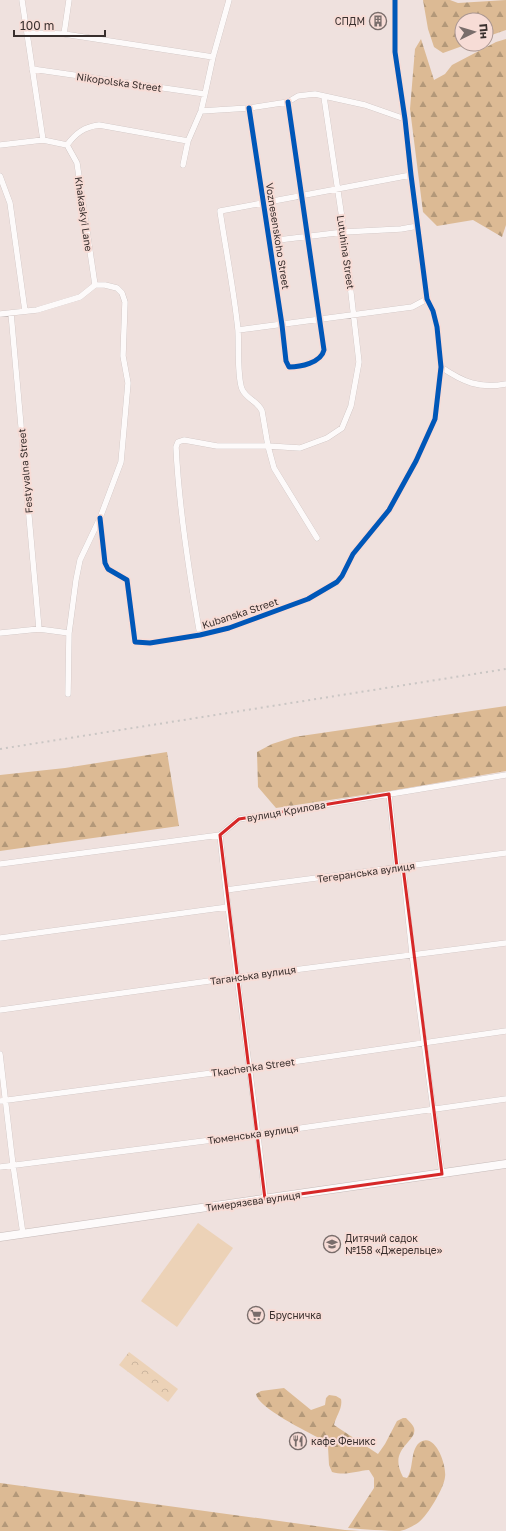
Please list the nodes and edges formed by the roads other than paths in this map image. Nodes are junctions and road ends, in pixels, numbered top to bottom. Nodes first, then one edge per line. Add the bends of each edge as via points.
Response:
1 (22, 0) edge
2 (69, 0) edge
3 (229, 0) edge
4 (395, 0) edge
5 (27, 33) junction
6 (64, 34) junction
7 (213, 57) junction
8 (32, 69) junction
9 (206, 94) junction
10 (324, 97) junction
11 (288, 102) junction
12 (249, 108) junction
13 (200, 111) junction
14 (405, 119) junction
15 (43, 140) junction
16 (188, 141) junction
17 (0, 145) edge
18 (67, 145) junction
19 (183, 165) dead end
20 (411, 175) junction
21 (0, 176) edge
22 (337, 189) junction
23 (301, 196) junction
24 (264, 203) junction
25 (418, 226) junction
26 (344, 232) junction
27 (307, 237) junction
28 (270, 241) junction
29 (95, 285) junction
30 (427, 299) junction
31 (25, 311) junction
32 (11, 313) junction
33 (0, 314) edge
34 (354, 315) junction
35 (320, 320) junction
36 (282, 325) junction
37 (238, 330) junction
38 (441, 367) junction
39 (506, 384) edge
40 (178, 442) joint
41 (268, 446) junction
42 (100, 518) junction
43 (317, 538) dead end
44 (40, 629) junction
45 (0, 633) edge
46 (70, 633) junction
47 (200, 635) junction
48 (68, 694) dead end
49 (506, 775) edge
50 (388, 794) junction
51 (220, 835) junction
52 (506, 853) edge
53 (0, 864) edge
54 (400, 867) junction
55 (226, 890) junction
56 (228, 908) junction
57 (0, 938) edge
58 (506, 943) edge
59 (412, 954) junction
60 (238, 977) junction
61 (0, 1010) edge
62 (506, 1031) edge
63 (425, 1043) junction
64 (0, 1054) edge
65 (250, 1068) junction
66 (506, 1099) edge
67 (2, 1101) edge
68 (434, 1109) junction
69 (259, 1134) junction
70 (506, 1164) edge
71 (13, 1165) junction
72 (0, 1167) edge
73 (442, 1174) junction
74 (266, 1199) junction
75 (23, 1234) junction
76 (0, 1237) edge

1 - 5 street
2 - 6 street
3 - 7 street
4 - 14 street via 395,52
5 - 6 street
5 - 8 street
6 - 7 street
7 - 9 street
8 - 9 street, Nikopolska Street
8 - 15 street
9 - 13 street
10 - 11 street via 315,94 298,96
10 - 14 street via 365,106
10 - 22 street, Lutuhina Street
11 - 12 street
11 - 23 street
12 - 13 street
12 - 24 street, Voznesenskoho Street
13 - 16 street
14 - 20 street
15 - 17 street
15 - 18 street
16 - 18 street via 99,125 91,126 74,135
16 - 19 street
18 - 29 street, Khakaskyi Lane via 77,163
20 - 22 street
20 - 25 street
21 - 31 street via 10,203
22 - 23 street
22 - 26 street, Lutuhina Street
23 - 24 street
23 - 27 street
24 - 28 street, Voznesenskoho Street
24 - 37 street via 220,211
25 - 26 street
25 - 30 street
26 - 27 street
26 - 34 street, Lutuhina Street
27 - 28 street
27 - 35 street
28 - 36 street, Voznesenskoho Street
29 - 31 street via 80,296 37,310
29 - 42 street, Kubanska Street via 117,288 122,293 125,302 123,356 128,383 121,462
30 - 34 street via 412,307
30 - 38 street via 437,327
31 - 32 street
32 - 33 street
32 - 44 street, Festyvalna Street
34 - 35 street
34 - 41 street, Lutuhina Street via 359,362 351,406 342,428 327,438 300,448
35 - 36 street
35 - 36 street, Voznesenskoho Street via 323,356 295,367 289,367 286,361
36 - 37 street
37 - 41 street via 241,385 245,394 260,406
38 - 39 street via 471,384 492,387
38 - 47 street, Kubanska Street via 435,419 416,461 389,510 353,554 337,582 308,600 229,628
40 - 41 street, Lutuhina Street via 184,440 217,446
40 - 47 street, Kubanska Street via 178,488
41 - 43 street via 274,468
42 - 46 street, Kubanska Street via 80,560
42 - 47 street, Kubanska Street via 105,562 108,568 128,580 135,642 150,643
44 - 45 street
44 - 46 street
46 - 48 street, Kubanska Street
49 - 50 street, вулиця Крилова
50 - 51 street, вулиця Крилова via 239,819
50 - 54 street
51 - 53 street
51 - 55 street
52 - 54 street, Тегеранська вулиця
54 - 55 street, Тегеранська вулиця
54 - 59 street
55 - 56 street
56 - 57 street
56 - 60 street
58 - 59 street, Таганська вулиця
59 - 60 street, Таганська вулиця
59 - 63 street
60 - 61 street, Таганська вулиця
60 - 65 street
62 - 63 street, Tkachenka Street
63 - 65 street, Tkachenka Street
63 - 68 street
64 - 67 street
65 - 67 street, Tkachenka Street
65 - 69 street
66 - 68 street, Тюменська вулиця
67 - 71 street
68 - 69 street, Тюменська вулиця
68 - 73 street
69 - 71 street, Тюменська вулиця
69 - 74 street
70 - 73 street, Тимерязєва вулиця
71 - 72 street, Тюменська вулиця
71 - 75 street
73 - 74 street, Тимерязєва вулиця
74 - 75 street, Тимерязєва вулиця
75 - 76 street, Тимерязєва вулиця

